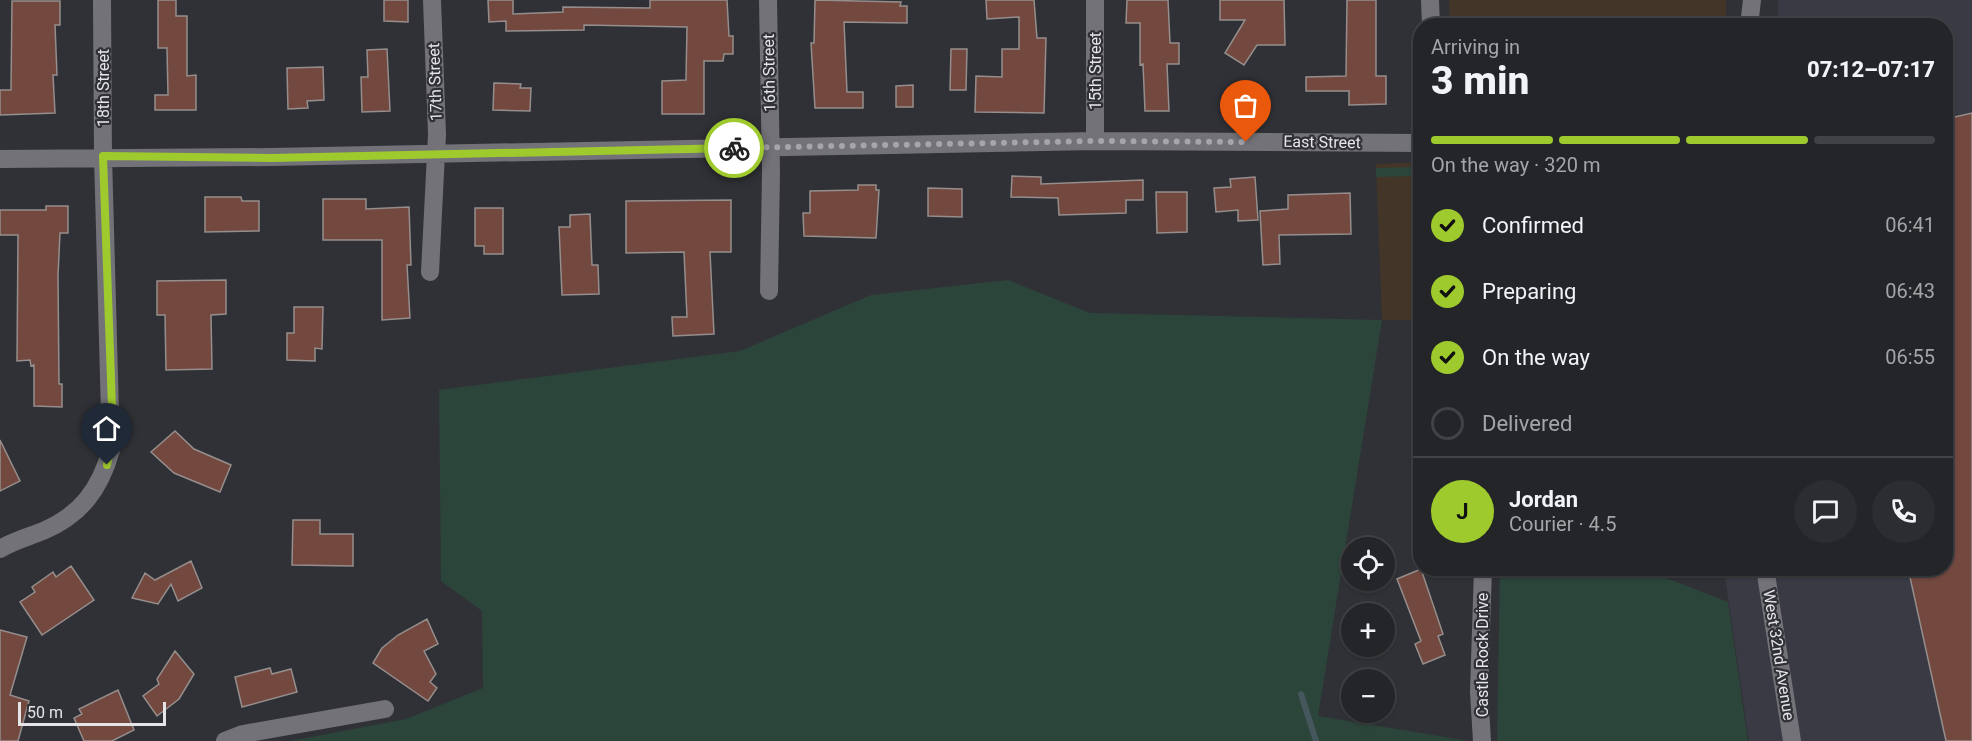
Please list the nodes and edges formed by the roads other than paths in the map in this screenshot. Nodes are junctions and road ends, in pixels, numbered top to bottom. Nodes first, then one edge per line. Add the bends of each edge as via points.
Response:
1 (102, 0) edge
2 (432, 0) edge
3 (768, 0) edge
4 (1095, 0) edge
5 (1430, 0) edge
6 (1752, 0) edge
7 (1431, 18) edge
8 (1750, 18) edge
9 (1095, 141) junction
10 (1413, 143) edge
11 (770, 147) junction
12 (436, 153) junction
13 (103, 156) junction
14 (0, 159) edge
15 (430, 272) dead end
16 (770, 291) dead end
17 (0, 549) edge
18 (1483, 576) edge
19 (1766, 576) edge
20 (385, 709) dead end
21 (225, 741) edge
22 (1482, 741) edge
23 (1792, 741) edge

1 - 13 street, 18th Street
2 - 12 street, 17th Street
3 - 11 street, 16th Street
4 - 9 street, 15th Street
5 - 7 street
6 - 8 street
9 - 10 street, East Street
9 - 11 street, East Street
11 - 12 street, East Street
11 - 16 street, 16th Street
12 - 13 street, East Street via 271,158
12 - 15 street, 17th Street
13 - 14 street, East Street
13 - 17 street, 18th Street via 111,450 101,481 79,510 44,531
18 - 22 street, Castle Rock Drive via 1479,692
19 - 23 street, West 32nd Avenue
20 - 21 street via 243,734

